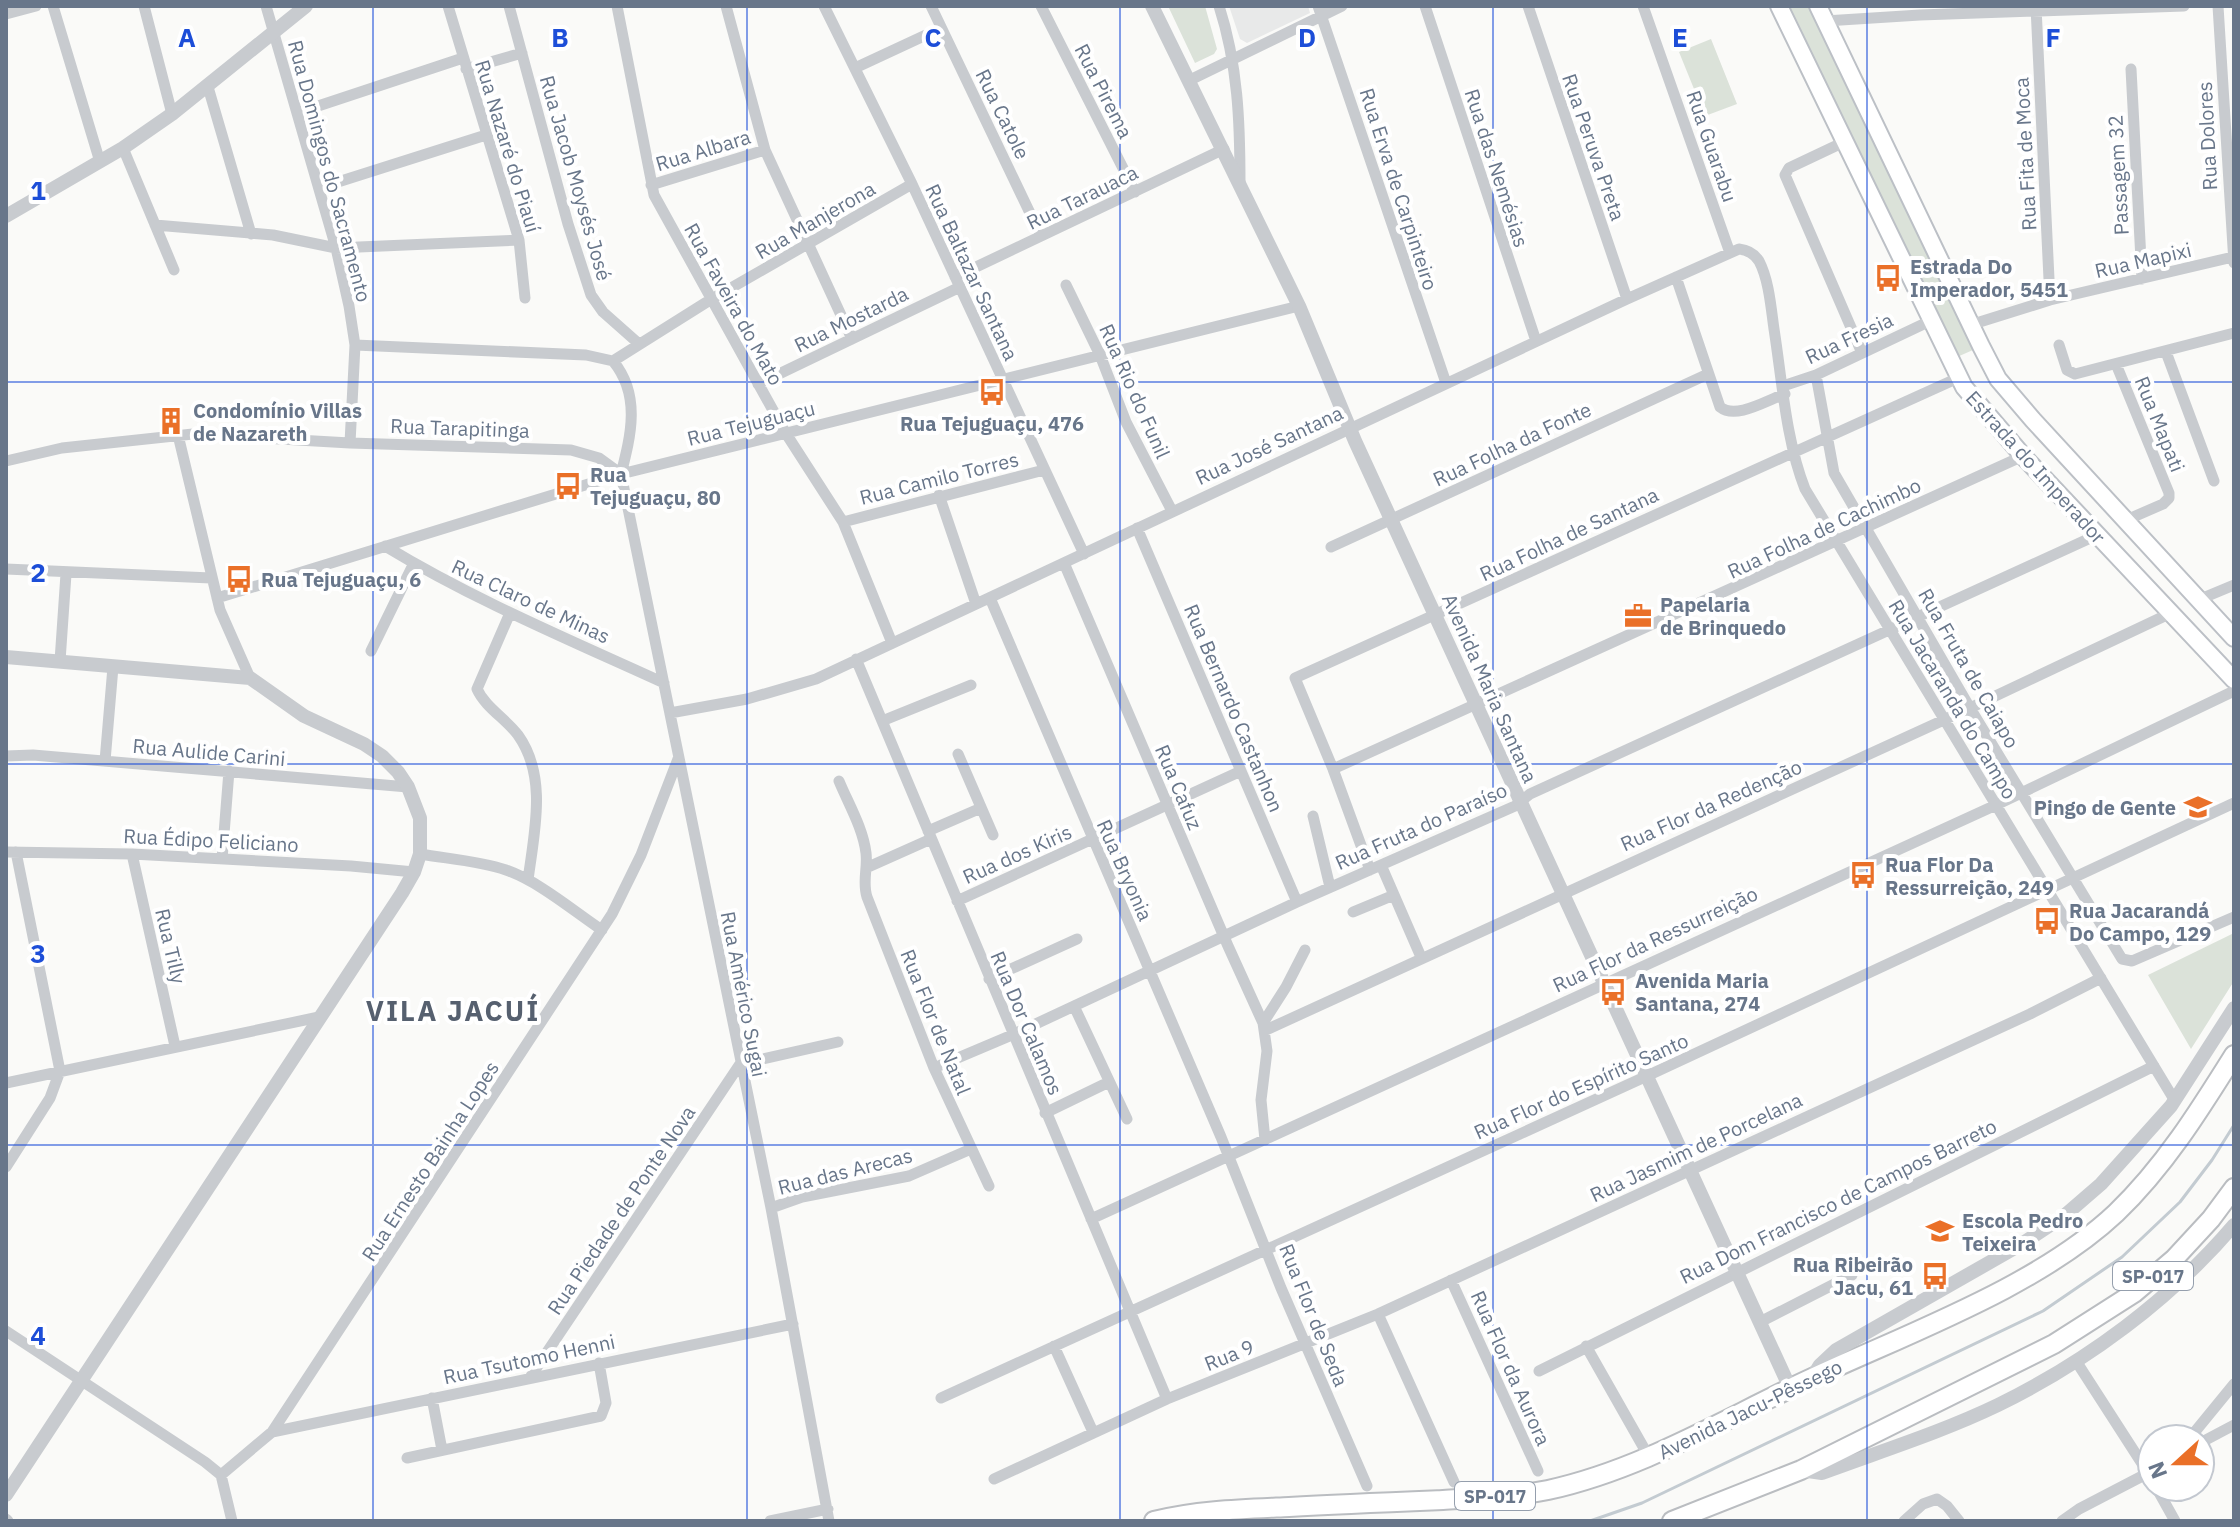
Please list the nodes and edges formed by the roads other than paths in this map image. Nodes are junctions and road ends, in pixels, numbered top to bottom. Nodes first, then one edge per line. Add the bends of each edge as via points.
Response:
1 (36, 6) edge
2 (53, 6) edge
3 (144, 6) edge
4 (266, 6) edge
5 (306, 6) edge
6 (448, 6) edge
7 (509, 6) edge
8 (617, 6) edge
9 (726, 6) edge
10 (824, 6) edge
11 (931, 6) edge
12 (1041, 6) edge
13 (1152, 6) edge
14 (1219, 6) edge
15 (1342, 6) edge
16 (1425, 6) edge
17 (1528, 6) edge
18 (1643, 6) edge
19 (1779, 6) edge
20 (2184, 6) edge
21 (2218, 6) edge
22 (2036, 9) edge
23 (1320, 11) edge
24 (1822, 13) edge
25 (6, 14) edge
26 (941, 28) junction
27 (273, 35) junction
28 (522, 53) junction
29 (1234, 60) junction
30 (465, 64) junction
31 (855, 68) junction
32 (2131, 69) dead end
33 (1190, 80) junction
34 (208, 87) junction
35 (297, 113) junction
36 (172, 114) junction
37 (486, 135) junction
38 (1844, 142) junction
39 (123, 148) junction
40 (1224, 149) junction
41 (765, 150) junction
42 (100, 162) junction
43 (912, 184) junction
44 (1240, 184) junction
45 (651, 185) junction
46 (319, 188) junction
47 (1135, 192) junction
48 (6, 216) edge
49 (155, 225) junction
50 (251, 234) junction
51 (1041, 236) junction
52 (519, 240) junction
53 (809, 246) junction
54 (336, 248) junction
55 (1730, 253) junction
56 (2233, 260) edge
57 (174, 270) dead end
58 (1676, 277) junction
59 (2142, 279) junction
60 (957, 282) junction
61 (1066, 285) dead end
62 (525, 298) dead end
63 (1627, 299) junction
64 (710, 300) junction
65 (2050, 300) junction
66 (1299, 306) junction
67 (1930, 321) junction
68 (1970, 325) junction
69 (2234, 333) edge
70 (852, 339) junction
71 (1536, 341) junction
72 (638, 343) junction
73 (355, 345) junction
74 (2059, 345) dead end
75 (2166, 352) junction
76 (1862, 353) junction
77 (1100, 355) junction
78 (613, 361) junction
79 (2116, 364) junction
80 (1708, 374) junction
81 (1816, 375) junction
82 (1958, 378) junction
83 (1002, 380) junction
84 (1446, 383) junction
85 (758, 384) junction
86 (1784, 390) junction
87 (1350, 427) junction
88 (785, 432) junction
89 (178, 435) junction
90 (1826, 437) junction
91 (350, 443) junction
92 (1794, 451) junction
93 (2023, 456) junction
94 (6, 461) edge
95 (1044, 470) junction
96 (621, 474) junction
97 (2214, 481) dead end
98 (939, 495) junction
99 (1172, 511) junction
100 (1392, 520) junction
101 (2124, 521) junction
102 (843, 522) junction
103 (1137, 528) junction
104 (1865, 529) junction
105 (2097, 535) junction
106 (1838, 541) junction
107 (385, 546) junction
108 (1331, 547) dead end
109 (1084, 554) junction
110 (414, 563) junction
111 (1064, 563) junction
112 (6, 569) edge
113 (66, 574) junction
114 (211, 578) junction
115 (2234, 585) edge
116 (217, 598) junction
117 (990, 598) junction
118 (2198, 600) junction
119 (976, 604) junction
120 (510, 613) junction
121 (2171, 613) junction
122 (1435, 615) junction
123 (1918, 615) junction
124 (1890, 628) junction
125 (2234, 638) edge
126 (892, 643) junction
127 (371, 651) dead end
128 (6, 657) edge
129 (856, 659) junction
130 (60, 661) junction
131 (113, 667) junction
132 (250, 678) junction
133 (2234, 680) edge
134 (664, 683) junction
135 (971, 685) dead end
136 (2234, 691) edge
137 (1476, 706) junction
138 (1970, 708) junction
139 (670, 713) junction
140 (1944, 719) junction
141 (882, 721) junction
142 (958, 754) dead end
143 (6, 756) edge
144 (679, 758) junction
145 (105, 761) junction
146 (1333, 769) junction
147 (229, 771) junction
148 (1241, 771) junction
149 (839, 781) dead end
150 (408, 787) junction
151 (2021, 792) junction
152 (1520, 802) junction
153 (2234, 803) edge
154 (1996, 805) junction
155 (1167, 806) junction
156 (981, 808) junction
157 (1313, 816) dead end
158 (929, 835) junction
159 (993, 835) dead end
160 (1092, 840) junction
161 (11, 852) edge
162 (132, 854) junction
163 (420, 854) junction
164 (222, 859) junction
165 (1375, 867) junction
166 (866, 868) junction
167 (414, 872) junction
168 (2074, 879) junction
169 (528, 880) junction
170 (1330, 887) junction
171 (2048, 891) junction
172 (1561, 893) junction
173 (1394, 895) junction
174 (957, 901) junction
175 (1297, 902) junction
176 (1353, 912) dead end
177 (2234, 917) edge
178 (602, 930) junction
179 (1223, 937) junction
180 (1077, 939) dead end
181 (1305, 950) dead end
182 (1421, 957) junction
183 (1150, 972) junction
184 (2101, 978) junction
185 (989, 979) junction
186 (1603, 983) junction
187 (1074, 1006) junction
188 (2234, 1008) edge
189 (319, 1017) junction
190 (1264, 1026) junction
191 (1012, 1035) junction
192 (838, 1042) dead end
193 (175, 1046) junction
194 (2234, 1055) edge
195 (740, 1064) junction
196 (2154, 1066) junction
197 (934, 1068) junction
198 (60, 1071) junction
199 (1647, 1076) junction
200 (1109, 1082) junction
201 (6, 1083) edge
202 (2175, 1101) junction
203 (1045, 1113) junction
204 (1127, 1119) dead end
205 (1265, 1140) junction
206 (971, 1149) junction
207 (1229, 1157) junction
208 (6, 1167) edge
209 (1690, 1170) junction
210 (989, 1186) dead end
211 (2234, 1188) edge
212 (771, 1208) junction
213 (1091, 1219) junction
214 (2234, 1225) edge
215 (1267, 1249) junction
216 (1737, 1271) junction
217 (1852, 1275) dead end
218 (1451, 1280) junction
219 (1131, 1310) junction
220 (1378, 1314) junction
221 (1760, 1322) junction
222 (793, 1324) junction
223 (6, 1331) edge
224 (1305, 1345) junction
225 (1054, 1346) junction
226 (1586, 1346) junction
227 (2076, 1361) junction
228 (599, 1363) junction
229 (1539, 1371) dead end
230 (531, 1376) junction
231 (1812, 1378) junction
232 (80, 1379) junction
233 (2234, 1384) edge
234 (1790, 1388) junction
235 (432, 1398) junction
236 (941, 1398) dead end
237 (1167, 1399) junction
238 (2202, 1423) edge
239 (2234, 1425) edge
240 (272, 1432) junction
241 (1093, 1432) junction
242 (2216, 1435) edge
243 (442, 1450) junction
244 (2136, 1451) edge
245 (1649, 1457) junction
246 (407, 1458) dead end
247 (1801, 1470) junction
248 (1538, 1471) dead end
249 (221, 1475) junction
250 (994, 1479) dead end
251 (2136, 1481) edge
252 (1454, 1482) dead end
253 (1367, 1486) dead end
254 (6, 1495) edge
255 (2165, 1503) edge
256 (828, 1515) edge
257 (232, 1521) edge
258 (770, 1521) edge
259 (1154, 1521) edge
260 (1672, 1521) edge
261 (1904, 1521) edge
262 (1959, 1521) edge
263 (2062, 1521) edge
264 (2175, 1521) edge

1 - 25 street
2 - 42 street
3 - 36 street
4 - 27 street, Rua Domingos do Sacramento
5 - 27 street
6 - 30 street, Rua Nazaré do Piauí
7 - 28 street, Rua Jacob Moysés José
8 - 45 street, Rua Faveira do Mato
9 - 41 street
10 - 31 street, Rua Baltazar Santana
11 - 26 street, Rua Catole
12 - 47 street, Rua Pirema
13 - 33 street, Avenida Maria Santana
14 - 29 street
15 - 23 street
16 - 71 street, Rua das Nemésias
17 - 63 street, Rua Peruva Preta
18 - 55 street, Rua Guarabu
19 - 38 main road, Estrada do Imperador
20 - 22 street
21 - 56 street, Rua Dolores
22 - 24 street
22 - 65 street, Rua Fita de Moca
23 - 29 street
23 - 84 street, Rua Erva de Carpinteiro
24 - 68 main road, Estrada do Imperador
26 - 31 street
26 - 51 street, Rua Catole
27 - 34 street
27 - 35 street, Rua Domingos do Sacramento
28 - 30 street
28 - 72 street, Rua Jacob Moysés José via 591,295
29 - 33 street
29 - 44 street
30 - 35 street
30 - 37 street, Rua Nazaré do Piauí
31 - 43 street, Rua Baltazar Santana
32 - 59 street, Passagem 32
33 - 40 street, Avenida Maria Santana
34 - 36 street
34 - 50 street
35 - 46 street, Rua Domingos do Sacramento
36 - 39 street
37 - 46 street
37 - 52 street, Rua Nazaré do Piauí
38 - 67 main road, Estrada do Imperador
38 - 76 street via 1789,168 1785,175
39 - 42 street
39 - 49 street
40 - 44 street, Avenida Maria Santana
40 - 47 street, Rua Tarauaca
41 - 45 street, Rua Albara
41 - 53 street
42 - 48 street
43 - 53 street, Rua Manjerona
43 - 60 street, Rua Baltazar Santana
44 - 66 street, Avenida Maria Santana
45 - 64 street, Rua Faveira do Mato
46 - 54 street, Rua Domingos do Sacramento
47 - 51 street, Rua Tarauaca
49 - 50 street
49 - 57 street
50 - 54 street
51 - 60 street, Rua Tarauaca
52 - 54 street
52 - 62 street, Rua Nazaré do Piauí
53 - 64 street, Rua Manjerona
53 - 70 street
54 - 73 street, Rua Domingos do Sacramento
55 - 58 street, Rua José Santana
55 - 86 street via 1746,250 1762,268
56 - 59 street, Rua Mapixi
58 - 63 street, Rua José Santana
58 - 80 street
59 - 65 street, Rua Mapixi
60 - 70 street, Rua Mostarda
60 - 83 street, Rua Baltazar Santana
61 - 77 street, Rua Rio do Funil
63 - 71 street, Rua José Santana
64 - 72 street, Rua Manjerona
64 - 85 street, Rua Faveira do Mato
65 - 68 street, Rua Mapixi
66 - 77 street, Rua Tejuguaçu
66 - 87 street, Avenida Maria Santana
67 - 76 street, Rua Fresia
67 - 82 main road, Estrada do Imperador
68 - 101 main road, Estrada do Imperador via 1998,379
69 - 75 street
70 - 85 street, Rua Mostarda
71 - 84 street, Rua José Santana
72 - 78 street, Rua Manjerona
73 - 78 street via 586,355
73 - 91 street, Rua Domingos do Sacramento
74 - 79 street via 2071,374
75 - 79 street
75 - 97 street
76 - 81 street, Rua Fresia
77 - 83 street, Rua Tejuguaçu
77 - 99 street, Rua Rio do Funil via 1126,422
78 - 96 street via 626,383 633,423
79 - 101 street, Rua Mapati via 2169,493 2163,504
80 - 86 street, Rua Fresia via 1726,411 1739,411
80 - 100 street, Rua Folha da Fonte
81 - 86 street, Rua Fresia
81 - 90 street, Rua Fruta de Caiapo
82 - 90 street, Rua Folha de Santana
82 - 93 main road, Estrada do Imperador
83 - 88 street, Rua Tejuguaçu
83 - 95 street, Rua Baltazar Santana
84 - 87 street, Rua José Santana
85 - 88 street, Rua Faveira do Mato
86 - 92 street, Rua Jacaranda do Campo
87 - 99 street, Rua José Santana
87 - 100 street, Avenida Maria Santana
88 - 96 street, Rua Tejuguaçu
88 - 102 street, Rua Faveira do Mato
89 - 91 street, Rua Tarapitinga
89 - 94 street, Rua Tarapitinga via 62,448
89 - 114 street
90 - 92 street, Rua Folha de Santana
90 - 104 street, Rua Fruta de Caiapo via 1834,473
91 - 96 street, Rua Tarapitinga via 571,450 599,458
92 - 106 street, Rua Jacaranda do Campo via 1805,489
92 - 122 street, Rua Folha de Santana
93 - 104 street, Rua Folha de Cachimbo
93 - 105 main road, Estrada do Imperador
95 - 98 street, Rua Camilo Torres
95 - 109 street, Rua Baltazar Santana
96 - 107 street, Rua Tejuguaçu
96 - 134 street, Rua Américo Sugai
98 - 102 street, Rua Camilo Torres
98 - 119 street
99 - 103 street, Rua José Santana
100 - 108 street, Rua Folha da Fonte
100 - 122 street, Avenida Maria Santana
101 - 118 main road, Estrada do Imperador
102 - 126 street, Rua Faveira do Mato
103 - 109 street, Rua José Santana
103 - 148 street, Rua Bernardo Castanhon
104 - 106 street, Rua Folha de Cachimbo
104 - 123 street, Rua Fruta de Caiapo
105 - 121 main road, Estrada do Imperador
105 - 123 street, Rua Fruta do Paraíso
106 - 124 street, Rua Jacaranda do Campo
106 - 137 street, Rua Folha de Cachimbo
107 - 110 street, Rua Claro de Minas
107 - 116 street, Rua Tejuguaçu
109 - 111 street, Rua José Santana
110 - 120 street, Rua Claro de Minas
110 - 127 street
111 - 117 street, Rua José Santana
111 - 155 street, Rua Cafuz
112 - 113 street
113 - 114 street
113 - 130 street
114 - 116 street
115 - 118 street
116 - 132 street
117 - 119 street, Rua José Santana
117 - 160 street, Rua Bryonia
118 - 125 main road, Estrada do Imperador
119 - 126 street, Rua José Santana
120 - 134 street, Rua Claro de Minas
120 - 169 street via 477,689 507,721 533,763 536,813
121 - 133 main road, Estrada do Imperador
121 - 138 street, Rua Flor da Redenção
122 - 137 street, Avenida Maria Santana
122 - 146 street, Rua Folha de Santana via 1295,678
123 - 124 street, Rua Fruta do Paraíso
123 - 138 street, Rua Fruta de Caiapo
124 - 140 street, Rua Jacaranda do Campo
124 - 152 street, Rua Fruta do Paraíso
126 - 129 street, Rua José Santana
128 - 130 street
129 - 139 street, Rua José Santana via 795,686
129 - 141 street, Rua Dor Calamos
130 - 131 street
131 - 132 street
131 - 145 street
132 - 150 street via 304,716 382,756
134 - 139 street, Rua Américo Sugai
135 - 141 street
136 - 151 street, Rua Flor da Ressurreição
137 - 146 street, Rua Folha de Cachimbo
137 - 152 street, Avenida Maria Santana
138 - 140 street, Rua Flor da Redenção
138 - 151 street, Rua Fruta de Caiapo
139 - 144 street, Rua Américo Sugai
140 - 154 street, Rua Jacaranda do Campo
140 - 172 street, Rua Flor da Redenção
141 - 158 street, Rua Dor Calamos
142 - 156 street
143 - 145 street, Rua Aulide Carini
144 - 178 street, Rua Ernesto Bainha Lopes via 641,855
144 - 195 street, Rua Américo Sugai
145 - 147 street, Rua Aulide Carini
146 - 165 street, Rua Folha de Santana
147 - 150 street, Rua Aulide Carini
147 - 164 street
148 - 155 street, Rua dos Kiris
148 - 175 street, Rua Bernardo Castanhon
149 - 166 street, Rua Flor de Natal via 861,834
150 - 163 street via 420,818
151 - 154 street, Rua Flor da Ressurreição
151 - 168 street, Rua Fruta de Caiapo
152 - 165 street, Rua Fruta do Paraíso
152 - 172 street, Avenida Maria Santana
153 - 168 street, Rua Flor do Espírito Santo
154 - 171 street, Rua Jacaranda do Campo
154 - 186 street, Rua Flor da Ressurreição
155 - 160 street, Rua dos Kiris
155 - 179 street, Rua Cafuz
156 - 158 street
156 - 159 street
157 - 170 street
158 - 166 street
158 - 174 street, Rua Dor Calamos
160 - 174 street, Rua dos Kiris
160 - 183 street, Rua Bryonia
161 - 162 street, Rua Édipo Feliciano
161 - 198 street
162 - 164 street, Rua Édipo Feliciano
162 - 193 street, Rua Tilly
163 - 167 street
163 - 169 street via 487,865
164 - 167 street, Rua Édipo Feliciano
165 - 170 street, Rua Fruta do Paraíso
165 - 173 street, Rua Folha de Santana
166 - 197 street, Rua Flor de Natal via 867,897
167 - 189 street
168 - 171 street, Rua Flor do Espírito Santo
168 - 177 street, Rua Fruta de Caiapo via 2128,962
169 - 178 street
170 - 175 street, Rua Fruta do Paraíso
171 - 184 street, Rua Jacaranda do Campo
171 - 199 street, Rua Flor do Espírito Santo
172 - 182 street, Rua Flor da Redenção
172 - 186 street, Avenida Maria Santana
173 - 176 street
173 - 182 street, Rua Folha de Santana
174 - 185 street, Rua Dor Calamos
175 - 179 street, Rua Fruta do Paraíso
178 - 240 street, Rua Ernesto Bainha Lopes
179 - 183 street, Rua Fruta do Paraíso
179 - 190 street, Rua Cafuz
180 - 185 street
181 - 190 street
182 - 190 street, Rua Flor da Redenção
183 - 187 street, Rua Fruta do Paraíso
183 - 207 street, Rua Bryonia
184 - 196 street, Rua Jacaranda do Campo
184 - 209 street, Rua Jasmim de Porcelana
185 - 191 street, Rua Dor Calamos
186 - 199 street, Avenida Maria Santana
186 - 205 street, Rua Flor da Ressurreição
187 - 191 street, Rua Fruta do Paraíso
187 - 200 street
188 - 202 street
189 - 193 street
189 - 232 street
190 - 205 street
191 - 197 street, Rua Fruta do Paraíso
191 - 203 street, Rua Dor Calamos
192 - 195 street
193 - 198 street
194 - 231 highway, Avenida Jacu-Pêssego / SP-017 via 2147,1181 2077,1244 1987,1298
195 - 212 street, Rua Américo Sugai
195 - 230 street, Rua Piedade de Ponte Nova
196 - 202 street, Rua Jacaranda do Campo
196 - 216 street, Rua Dom Francisco de Campos Barreto
197 - 206 street, Rua Flor de Natal
198 - 201 street
198 - 208 street via 55,1090
199 - 209 street, Avenida Maria Santana
199 - 215 street, Rua Flor do Espírito Santo
200 - 203 street
200 - 204 street
202 - 231 street via 2101,1184 2064,1216 1836,1350
203 - 213 street, Rua Dor Calamos
205 - 207 street, Rua Flor da Ressurreição
206 - 210 street, Rua Flor de Natal
206 - 212 street, Rua das Arecas via 901,1179
207 - 213 street, Rua Flor da Ressurreição
207 - 215 street, Rua Flor de Seda
209 - 216 street, Avenida Maria Santana
209 - 218 street, Rua Jasmim de Porcelana
211 - 247 highway, SP-017 via 2174,1259 2134,1293 2054,1344
212 - 222 street, Rua Américo Sugai
213 - 219 street, Rua Dor Calamos
214 - 227 street via 2172,1288
215 - 219 street, Rua Flor do Espírito Santo
215 - 224 street, Rua Flor de Seda
216 - 221 street, Avenida Maria Santana
216 - 226 street, Rua Dom Francisco de Campos Barreto
217 - 221 street
218 - 220 street, Rua Jasmim de Porcelana
218 - 248 street, Rua Flor da Aurora
219 - 225 street, Rua Flor do Espírito Santo
219 - 237 street, Rua Dor Calamos
220 - 224 street, Rua Jasmim de Porcelana
220 - 252 street
221 - 234 street, Avenida Maria Santana
222 - 228 street, Rua Tsutomo Henni
222 - 256 street, Rua Américo Sugai
223 - 232 street
224 - 237 street, Rua 9
224 - 253 street, Rua Flor de Seda
225 - 236 street, Rua Flor do Espírito Santo
225 - 241 street
226 - 229 street, Rua Dom Francisco de Campos Barreto
226 - 245 street
227 - 244 street
227 - 247 street via 1994,1406 1822,1473
228 - 230 street, Rua Tsutomo Henni
228 - 243 street via 606,1403 601,1416
230 - 235 street, Rua Tsutomo Henni
231 - 234 highway, Avenida Jacu-Pêssego / SP-017
232 - 249 street
232 - 254 street
233 - 238 street
234 - 245 highway, Avenida Jacu-Pêssego / SP-017
235 - 240 street, Rua Tsutomo Henni
235 - 243 street
237 - 241 street
239 - 242 street
240 - 249 street, Rua Ernesto Bainha Lopes
241 - 250 street
243 - 246 street
245 - 259 highway, Avenida Jacu-Pêssego / SP-017 via 1547,1490 1236,1509
247 - 260 highway, SP-017
249 - 257 street
251 - 263 street
255 - 264 street
256 - 258 street
261 - 262 street via 1937,1499

